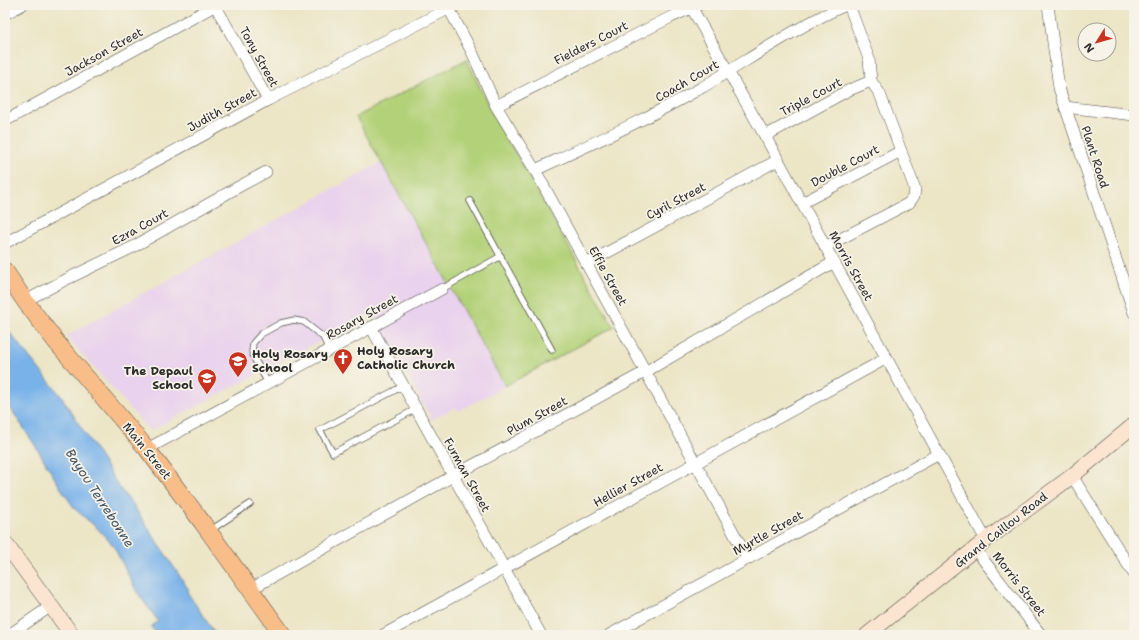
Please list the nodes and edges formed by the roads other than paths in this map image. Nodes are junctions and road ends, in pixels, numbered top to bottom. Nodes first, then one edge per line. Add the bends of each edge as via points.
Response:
1 (22, 5) edge
2 (216, 5) edge
3 (847, 5) edge
4 (1048, 5) edge
5 (450, 6) edge
6 (693, 6) edge
7 (5, 14) edge
8 (728, 73) junction
9 (871, 81) junction
10 (268, 100) junction
11 (496, 106) junction
12 (1065, 107) junction
13 (1134, 115) edge
14 (5, 121) edge
15 (765, 136) junction
16 (901, 152) junction
17 (778, 160) junction
18 (535, 170) junction
19 (266, 172) dead end
20 (470, 201) dead end
21 (802, 203) junction
22 (5, 243) edge
23 (825, 247) junction
24 (500, 256) junction
25 (834, 262) junction
26 (586, 264) junction
27 (5, 271) edge
28 (442, 288) joint
29 (25, 301) junction
30 (1134, 313) edge
31 (371, 327) junction
32 (329, 350) junction
33 (552, 350) dead end
34 (887, 358) junction
35 (645, 372) junction
36 (268, 383) junction
37 (403, 386) junction
38 (416, 408) junction
39 (1134, 425) edge
40 (147, 449) junction
41 (939, 454) junction
42 (695, 463) junction
43 (453, 476) junction
44 (1072, 476) junction
45 (250, 504) dead end
46 (209, 532) junction
47 (5, 543) edge
48 (981, 545) junction
49 (748, 559) junction
50 (504, 568) junction
51 (1134, 574) edge
52 (251, 589) junction
53 (51, 606) junction
54 (9, 635) edge
55 (72, 635) edge
56 (283, 635) edge
57 (384, 635) edge
58 (541, 635) edge
59 (609, 635) edge
60 (867, 635) edge
61 (1041, 635) edge

1 - 7 street
2 - 10 street, Tony Street
2 - 14 street, Jackson Street
3 - 8 street, Coach Court via 820,16
3 - 9 street via 869,59
4 - 12 street, Plant Road via 1059,88
5 - 10 street, Judith Street
5 - 11 street, Effie Street
6 - 8 street, Morris Street
6 - 11 street, Fielders Court
8 - 15 street, Morris Street
8 - 18 street, Coach Court via 662,110
9 - 15 street, Triple Court
9 - 16 street via 880,94
10 - 22 street, Judith Street
11 - 18 street, Effie Street
12 - 13 street
12 - 30 street, Plant Road
15 - 17 street, Morris Street
16 - 21 street, Double Court
16 - 23 street via 915,189 909,203
17 - 21 street, Morris Street
17 - 26 street, Cyril Street
18 - 26 street, Effie Street
19 - 29 street, Ezra Court via 133,247
20 - 24 lane
21 - 23 street, Morris Street
23 - 25 street, Morris Street
24 - 28 lane
24 - 33 lane
25 - 34 street, Morris Street
25 - 35 street, Plum Street
26 - 35 street, Effie Street
27 - 29 main road, Main Street
28 - 31 street, Rosary Street
29 - 40 main road, Main Street via 57,343
31 - 32 street, Rosary Street
31 - 37 street, Furman Street
32 - 36 street, Rosary Street
32 - 36 lane via 323,337 304,322 294,320 281,323 261,334 254,343 252,352
34 - 41 street, Morris Street
34 - 42 street, Hellier Street
35 - 42 street, Effie Street
35 - 43 street, Plum Street
36 - 40 street, Rosary Street
37 - 38 street, Furman Street
37 - 38 lane via 320,430 333,453
38 - 43 street, Furman Street
39 - 44 main road, Grand Caillou Road
40 - 46 main road, Main Street
41 - 48 street, Morris Street
41 - 49 street, Myrtle Street
42 - 49 street, Effie Street
42 - 50 street, Hellier Street
43 - 50 street, Furman Street
43 - 52 street, Plum Street
44 - 48 main road, Grand Caillou Road
44 - 51 street
45 - 46 lane
46 - 52 main road, Main Street
47 - 53 main road
48 - 60 main road, Grand Caillou Road
48 - 61 street, Morris Street
49 - 59 street, Myrtle Street
50 - 57 street, Hellier Street
50 - 58 street, Furman Street
52 - 56 main road, Main Street
53 - 54 street
53 - 55 main road

